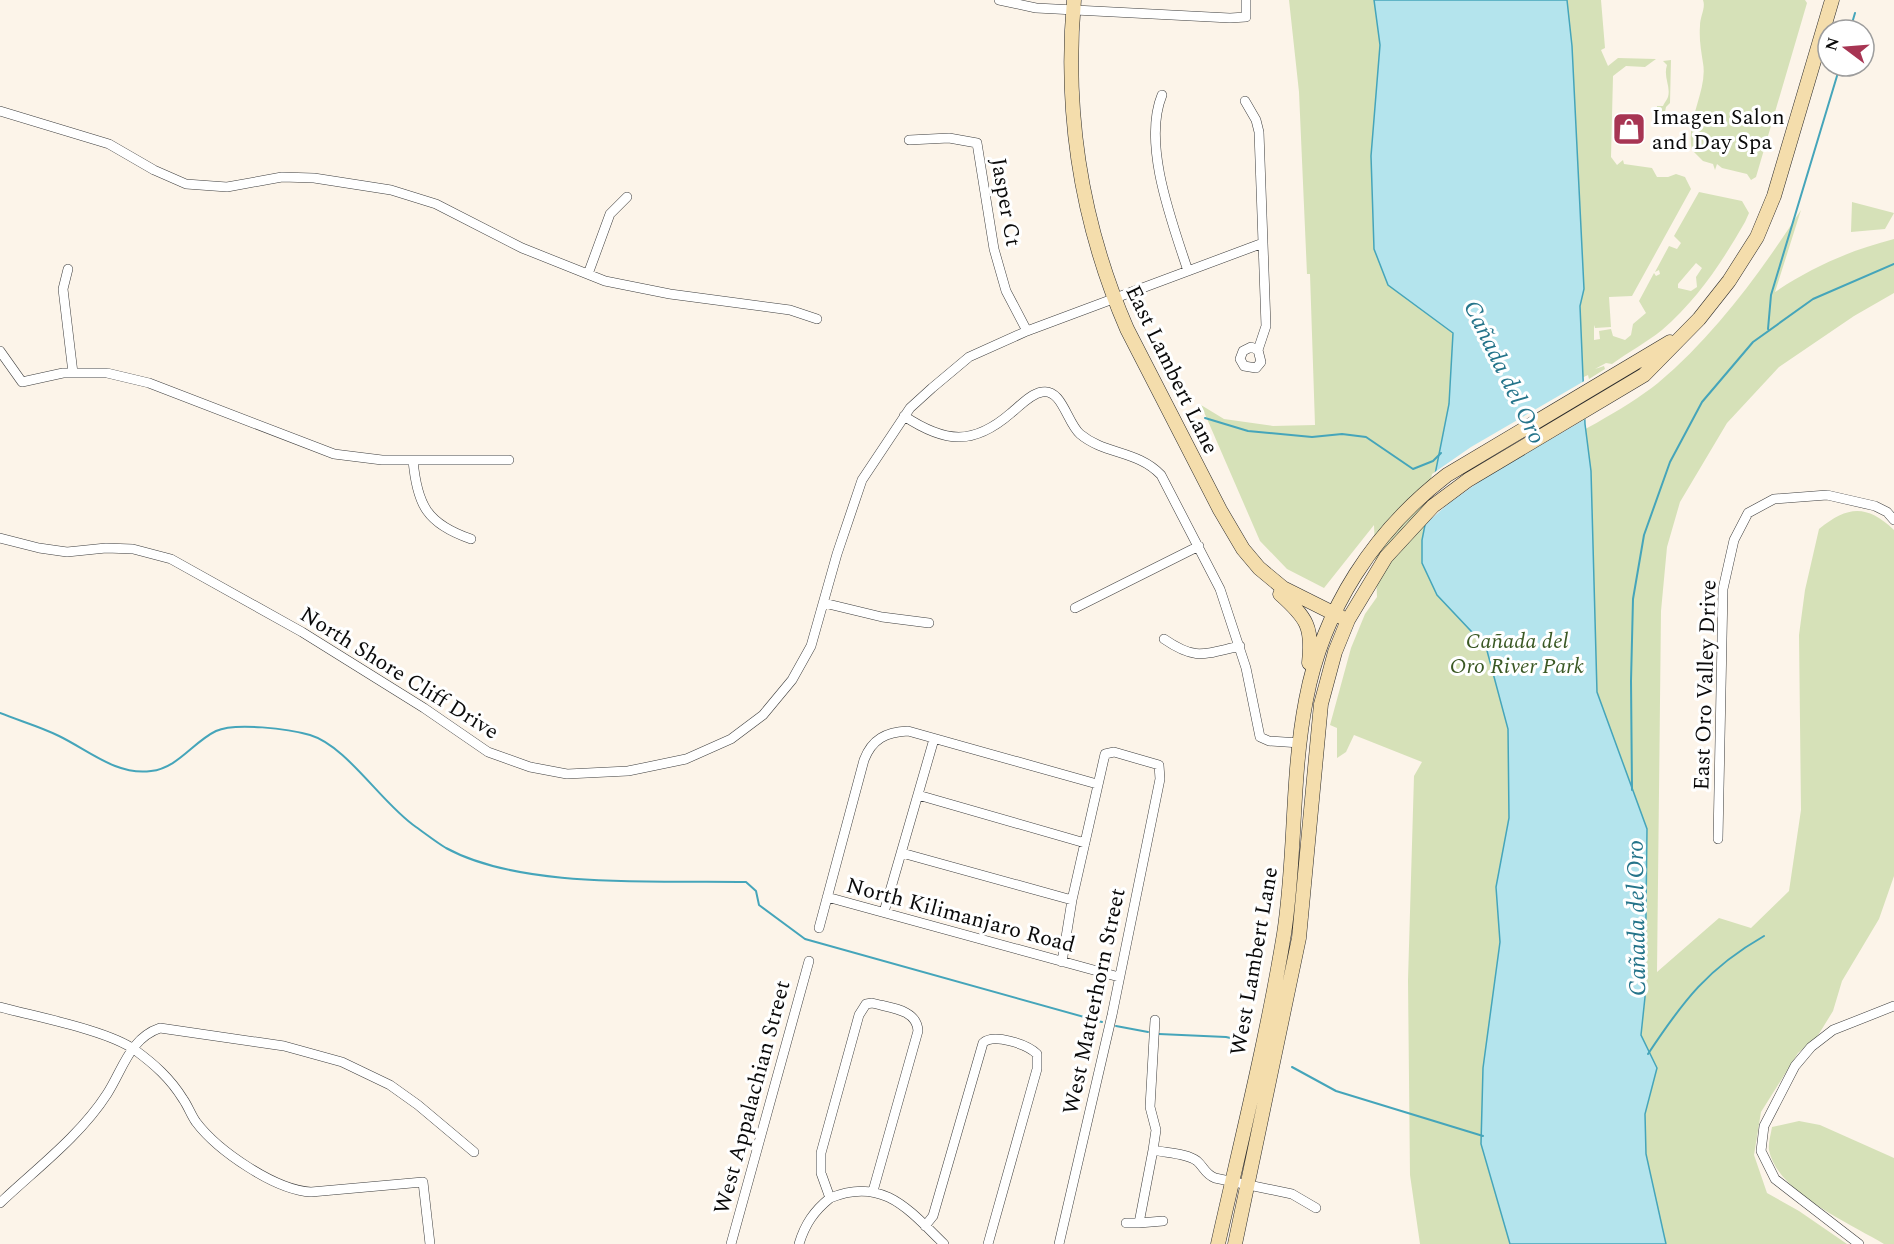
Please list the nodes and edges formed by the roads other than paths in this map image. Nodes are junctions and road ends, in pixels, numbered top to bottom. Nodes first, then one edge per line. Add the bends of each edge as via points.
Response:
1 (999, 0) edge
2 (1246, 0) edge
3 (1832, 0) edge
4 (1074, 4) edge
5 (1162, 95) dead end
6 (1245, 101) dead end
7 (0, 111) edge
8 (909, 140) dead end
9 (627, 197) dead end
10 (1263, 243) junction
11 (68, 269) dead end
12 (1188, 271) junction
13 (588, 274) junction
14 (1114, 298) junction
15 (817, 319) dead end
16 (1027, 331) junction
17 (1684, 332) junction
18 (1258, 350) dead end
19 (0, 351) edge
20 (73, 373) junction
21 (904, 416) junction
22 (413, 460) junction
23 (508, 460) dead end
24 (1894, 520) edge
25 (0, 538) edge
26 (471, 539) dead end
27 (1199, 546) junction
28 (1259, 568) junction
29 (824, 603) junction
30 (1075, 608) dead end
31 (1334, 614) junction
32 (1350, 616) junction
33 (929, 623) dead end
34 (1164, 639) dead end
35 (1240, 646) junction
36 (1306, 701) junction
37 (934, 739) junction
38 (1300, 743) junction
39 (1097, 784) junction
40 (918, 795) junction
41 (1296, 799) junction
42 (1718, 838) dead end
43 (1085, 843) junction
44 (902, 853) junction
45 (1306, 882) junction
46 (827, 897) junction
47 (1072, 900) junction
48 (884, 912) junction
49 (819, 928) dead end
50 (809, 961) dead end
51 (1062, 962) junction
52 (1119, 977) junction
53 (1894, 1006) edge
54 (0, 1007) edge
55 (1155, 1020) dead end
56 (132, 1048) junction
57 (1153, 1150) junction
58 (474, 1152) dead end
59 (1232, 1180) junction
60 (1248, 1184) junction
61 (873, 1191) junction
62 (830, 1198) junction
63 (0, 1203) edge
64 (1316, 1208) dead end
65 (1163, 1221) dead end
66 (1126, 1223) dead end
67 (1139, 1223) junction
68 (925, 1226) junction
69 (430, 1244) edge
70 (731, 1244) edge
71 (799, 1244) edge
72 (944, 1244) edge
73 (988, 1244) edge
74 (1059, 1244) edge
75 (1218, 1244) edge
76 (1235, 1244) edge
77 (1860, 1244) edge

1 - 4 street via 1036,8
2 - 4 street via 1246,17
3 - 17 main road, West Lambert Lane via 1767,215 1729,281
4 - 14 main road, East Lambert Lane via 1071,74 1077,155 1093,231
5 - 12 street via 1155,116 1158,158
6 - 10 street via 1259,132
7 - 13 street via 109,144 186,184 227,187 303,177 391,190 436,204 522,248
8 - 16 street, Jasper Ct via 949,138 977,143 994,249 1006,291
9 - 13 street via 610,214
10 - 12 street, North Shore Cliff Drive
10 - 18 street via 1266,326
11 - 20 street via 63,289
12 - 14 street, North Shore Cliff Drive
13 - 15 street via 670,294 790,310
14 - 16 street, North Shore Cliff Drive
14 - 28 main road, East Lambert Lane via 1135,348 1220,510
16 - 21 street, North Shore Cliff Drive via 969,357
17 - 31 main road, West Lambert Lane via 1459,466 1432,487 1386,531 1344,592
17 - 32 main road, West Lambert Lane via 1644,375 1480,472 1442,499 1393,548
19 - 20 street via 22,382
20 - 22 street via 107,372 149,383 334,454
21 - 27 street via 923,429 948,438 967,438 985,433 1032,396 1051,393 1061,401 1079,433 1101,447 1140,458 1161,475
21 - 29 street, North Shore Cliff Drive via 861,480
22 - 23 street
22 - 26 street via 416,487 428,513 438,525
24 - 42 street, East Oro Valley Drive via 1875,506 1827,495 1774,499 1748,513 1734,540 1724,589
25 - 29 street, North Shore Cliff Drive via 67,552 133,549 171,560 302,632 488,752 530,768 567,774 628,771 686,759 731,739 763,715 792,680 811,646
27 - 30 street
27 - 35 street via 1220,589
28 - 31 main road, East Lambert Lane via 1291,593
28 - 36 main road via 1307,624 1311,644
29 - 33 street
31 - 32 main road, East Lambert Lane
31 - 36 main road, West Lambert Lane
32 - 45 main road, West Lambert Lane via 1332,660 1321,704
34 - 35 street via 1194,656
35 - 38 street via 1260,737
36 - 38 main road, West Lambert Lane
37 - 39 street
37 - 40 street
37 - 46 street via 908,732 890,733 876,741 864,760
38 - 41 main road, West Lambert Lane
39 - 43 street
39 - 52 street, West Matterhorn Street via 1102,760 1109,752 1159,765 1160,779
40 - 43 street
40 - 44 street
41 - 45 main road via 1302,807 1299,868
41 - 59 main road, West Lambert Lane via 1283,935
43 - 47 street
44 - 47 street
44 - 48 street
45 - 60 main road, West Lambert Lane via 1294,965
46 - 48 street, North Kilimanjaro Road
46 - 49 street
47 - 51 street
48 - 51 street, North Kilimanjaro Road
50 - 70 street, West Appalachian Street
51 - 52 street, North Kilimanjaro Road
52 - 74 street, West Matterhorn Street
53 - 77 street via 1833,1030 1811,1047 1795,1066 1764,1126 1761,1151 1775,1179
54 - 56 street via 111,1038
55 - 57 street via 1150,1107 1156,1130
56 - 58 street via 149,1032 172,1028 325,1056 390,1085
56 - 63 street via 106,1095 81,1127
56 - 69 street via 173,1084 207,1135 277,1185 311,1192 423,1182
57 - 59 street via 1191,1158 1210,1175
57 - 67 street
59 - 60 street
59 - 75 main road, West Lambert Lane
60 - 64 street via 1292,1194
60 - 76 main road, West Lambert Lane
61 - 62 street via 851,1191
61 - 62 street via 918,1023 912,1015 866,1004 859,1015 821,1153 821,1173
61 - 68 street via 894,1199
62 - 71 street via 807,1222
65 - 67 street
66 - 67 street
68 - 72 street
68 - 73 street via 933,1216 985,1040 994,1038 1032,1048 1039,1062

